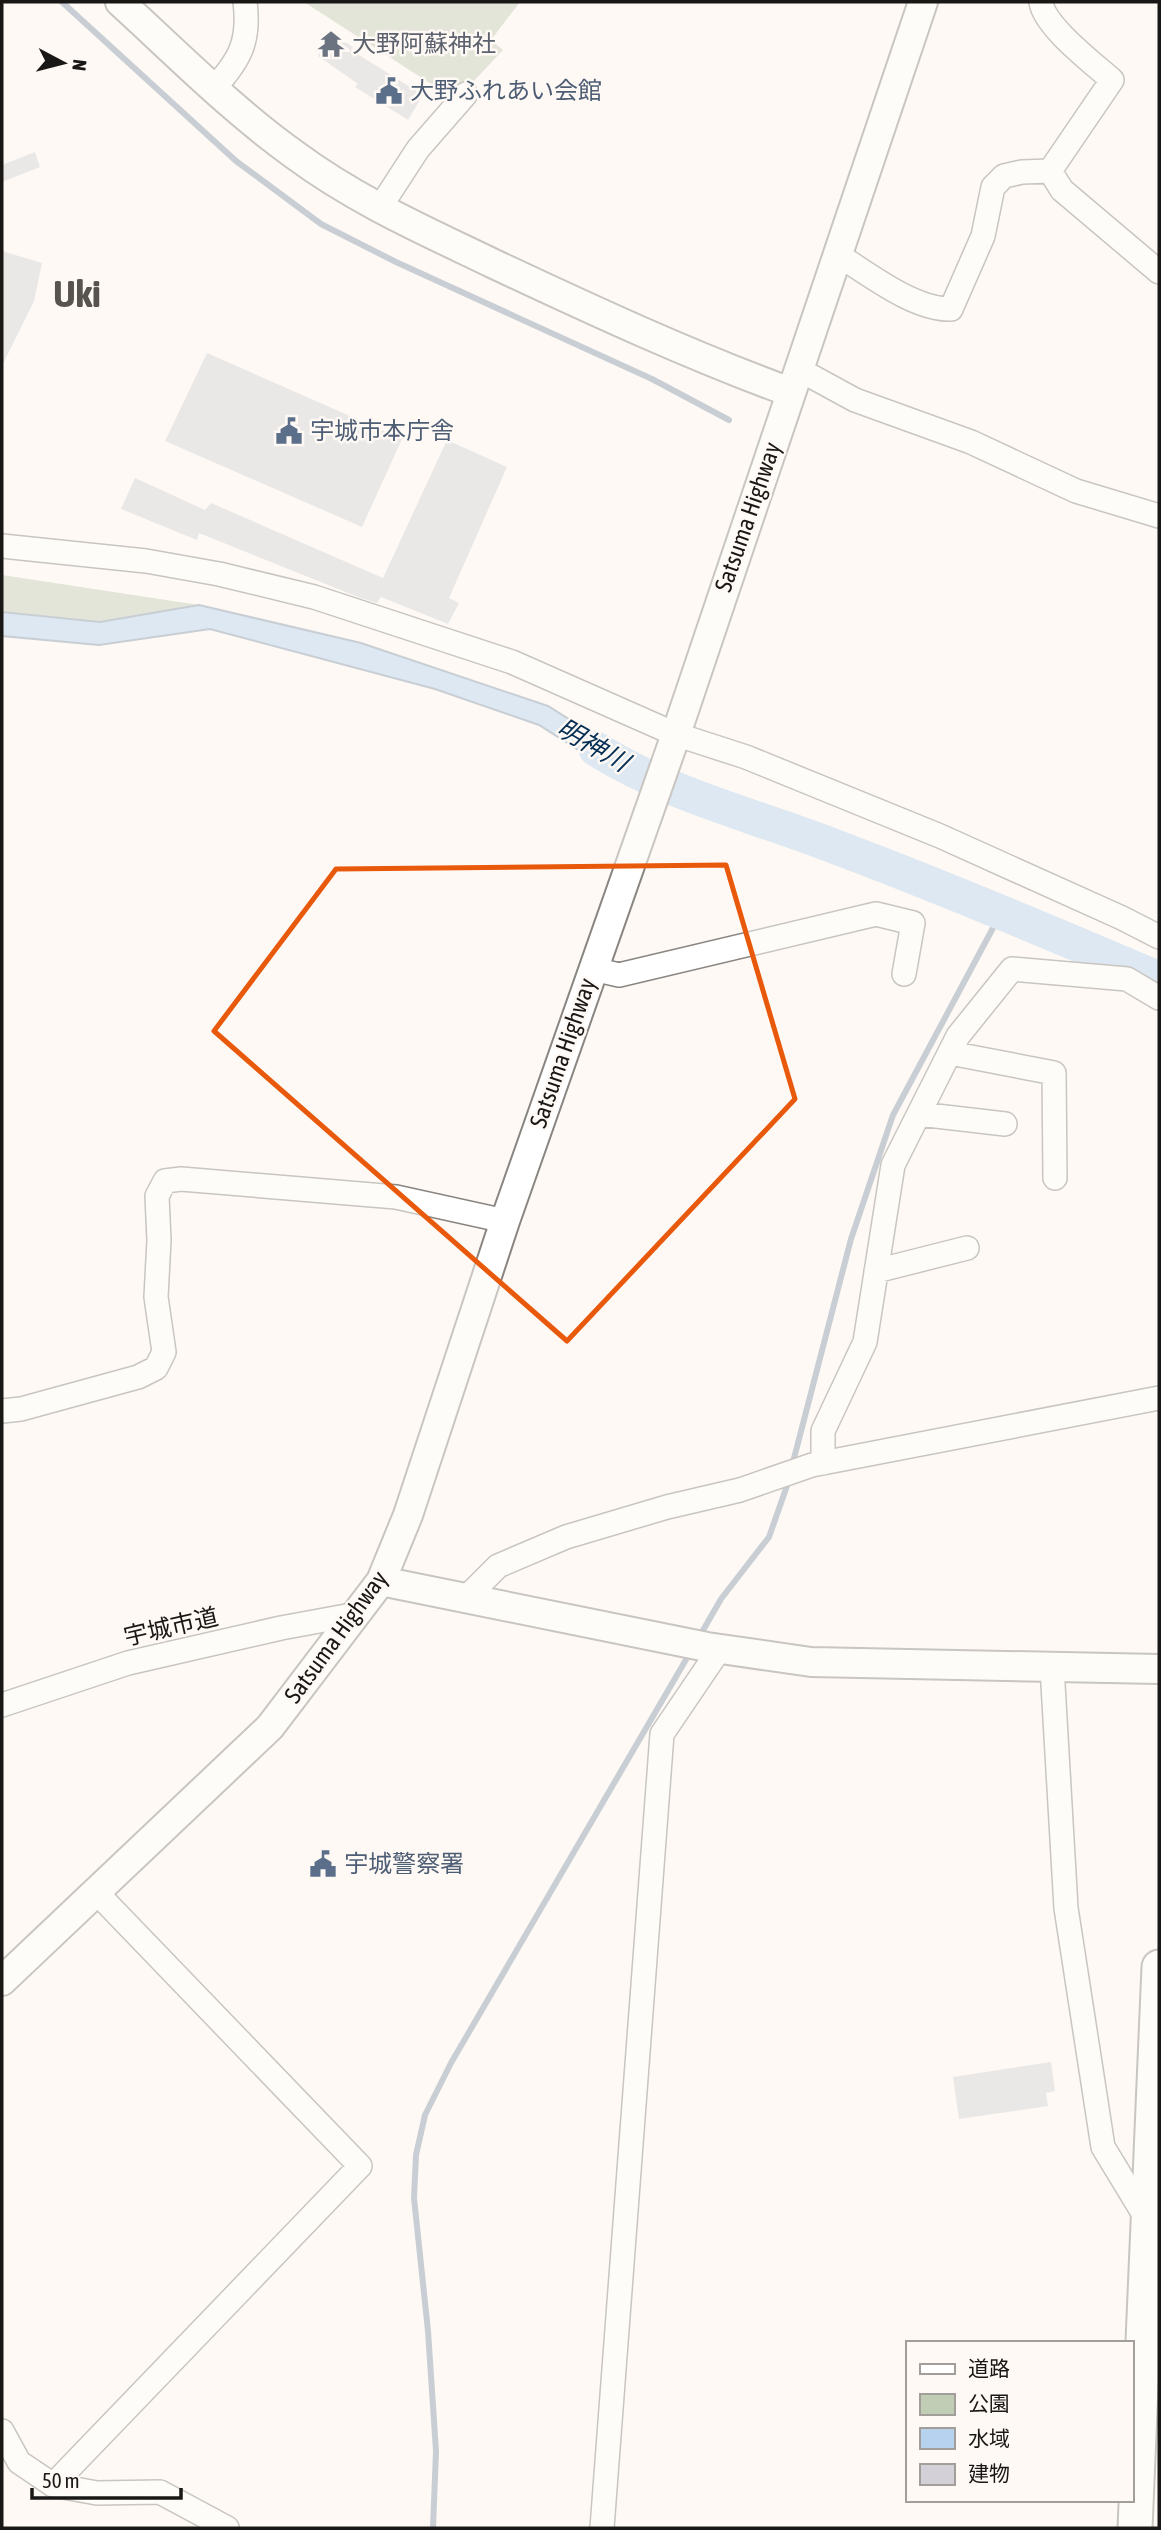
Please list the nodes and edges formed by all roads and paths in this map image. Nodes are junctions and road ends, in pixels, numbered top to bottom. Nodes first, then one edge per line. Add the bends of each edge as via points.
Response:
1 (120, 2) edge
2 (246, 2) edge
3 (923, 2) edge
4 (1041, 2) edge
5 (214, 88) junction
6 (466, 94) dead end
7 (1050, 171) junction
8 (380, 209) junction
9 (838, 255) junction
10 (1159, 272) edge
11 (794, 380) junction
12 (1159, 516) edge
13 (2, 546) edge
14 (674, 739) junction
15 (1159, 937) edge
16 (593, 969) junction
17 (904, 974) dead end
18 (1159, 998) edge
19 (950, 1054) junction
20 (919, 1114) junction
21 (1004, 1124) dead end
22 (1055, 1178) dead end
23 (505, 1221) junction
24 (967, 1248) dead end
25 (876, 1271) junction
26 (1159, 1398) edge
27 (2, 1411) edge
28 (818, 1464) junction
29 (381, 1581) junction
30 (465, 1599) junction
31 (357, 1614) junction
32 (713, 1648) junction
33 (1052, 1667) junction
34 (1159, 1670) edge
35 (2, 1705) edge
36 (96, 1892) junction
37 (1159, 1967) edge
38 (2, 1981) edge
39 (1148, 2221) junction
40 (1151, 2320) edge
41 (2, 2431) edge
42 (53, 2485) junction
43 (228, 2528) edge
44 (602, 2528) edge
45 (1135, 2528) edge

1 - 5 street
2 - 5 street via 245,43 237,62
3 - 9 street, Satsuma Highway
4 - 7 street via 1064,38 1112,80
5 - 8 street via 295,155
6 - 8 street via 418,149
7 - 9 street via 1004,177 993,187 983,236 951,309 936,309 902,294
7 - 10 street via 1062,190
8 - 11 street via 737,372
9 - 11 street, Satsuma Highway
11 - 12 street via 971,442 1076,491
11 - 14 street, Satsuma Highway
13 - 14 street via 146,561 314,597 512,662
14 - 15 street via 746,757 940,836
14 - 16 street, Satsuma Highway
16 - 17 street via 620,975 876,914 913,923
16 - 23 street, Satsuma Highway
18 - 19 street via 1127,979 1012,969 958,1036
19 - 20 street
19 - 22 street via 1054,1073
20 - 21 street
20 - 25 street via 893,1165
23 - 27 street via 396,1197 165,1181 158,1196 156,1297 164,1352 156,1367 138,1377
23 - 29 street, Satsuma Highway via 408,1515
24 - 25 street
25 - 28 street via 864,1342 822,1431
26 - 28 street
28 - 30 street via 566,1537 498,1566
29 - 30 street
29 - 31 street, Satsuma Highway
30 - 32 street
31 - 35 street, 宇城市道 via 128,1663
31 - 36 street, Satsuma Highway via 271,1727
32 - 33 street via 811,1662
32 - 44 street via 662,1734
33 - 34 street
33 - 39 street via 1066,1909 1103,2147
36 - 38 street, Satsuma Highway
36 - 42 street via 360,2166
37 - 39 main road
39 - 40 main road
40 - 45 main road
41 - 42 street via 19,2462
42 - 43 street via 97,2493 160,2492

